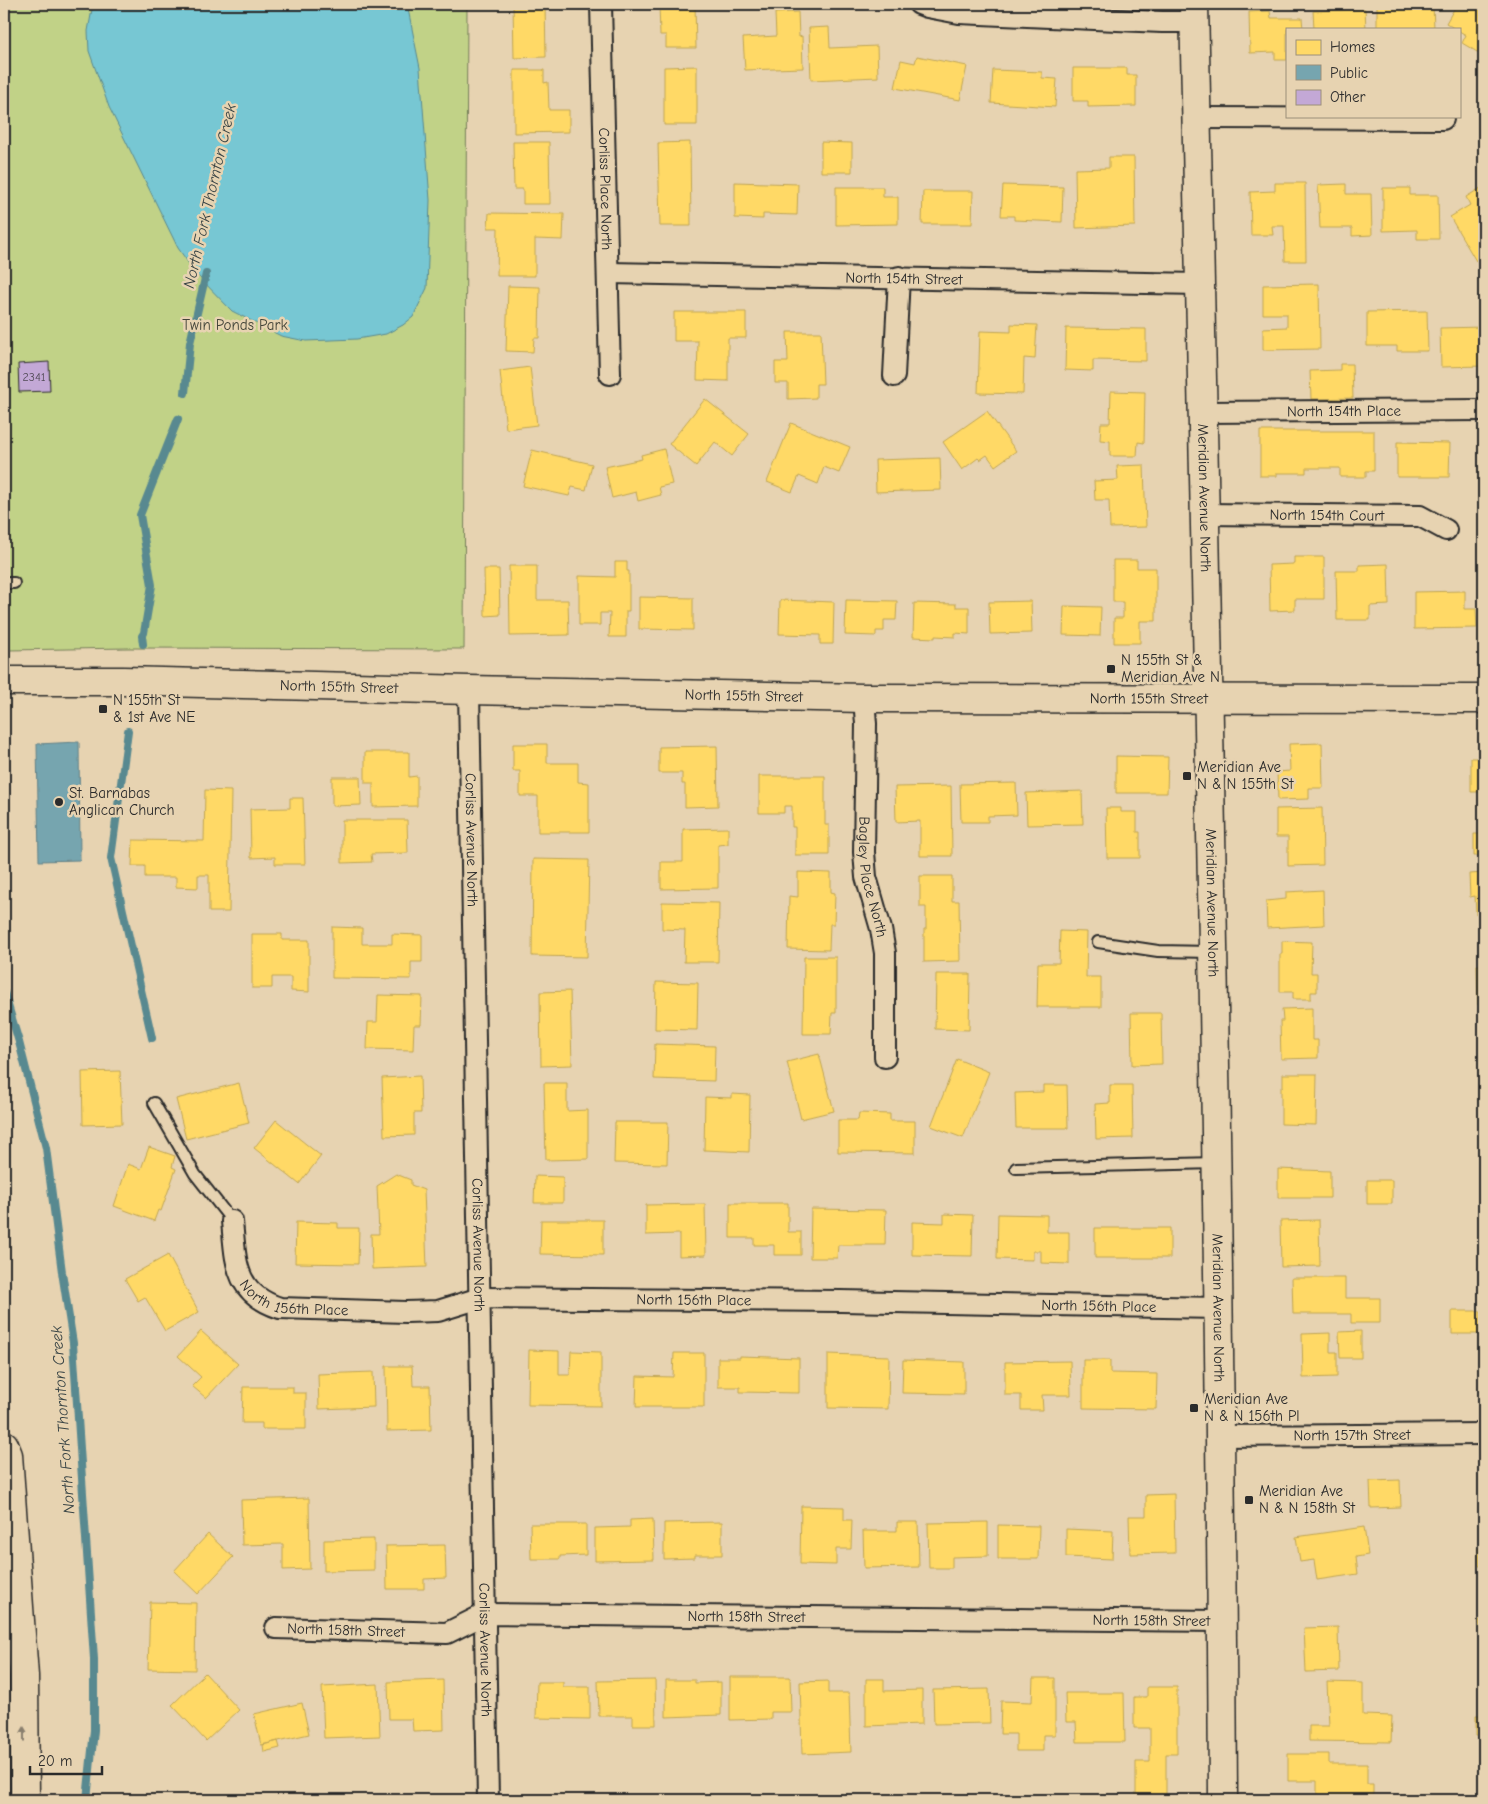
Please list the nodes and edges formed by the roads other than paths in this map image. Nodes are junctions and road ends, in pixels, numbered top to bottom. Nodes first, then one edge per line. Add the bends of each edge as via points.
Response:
1 (601, 4) edge
2 (919, 4) edge
3 (1194, 13) edge
4 (1197, 118) junction
5 (1443, 119) dead end
6 (608, 273) junction
7 (899, 277) junction
8 (1200, 284) junction
9 (610, 374) dead end
10 (894, 376) dead end
11 (1484, 410) edge
12 (1203, 412) junction
13 (1205, 514) junction
14 (1446, 530) dead end
15 (4, 681) edge
16 (469, 690) junction
17 (864, 698) junction
18 (1209, 698) junction
19 (1484, 699) edge
20 (1098, 942) dead end
21 (1213, 952) junction
22 (885, 1057) dead end
23 (154, 1103) dead end
24 (1216, 1163) junction
25 (1016, 1168) dead end
26 (232, 1221) joint
27 (480, 1298) junction
28 (1219, 1308) junction
29 (1484, 1434) edge
30 (1220, 1436) junction
31 (4, 1445) edge
32 (485, 1614) junction
33 (1222, 1621) junction
34 (276, 1628) dead end
35 (24, 1800) edge
36 (488, 1800) edge
37 (1223, 1800) edge

1 - 6 street, Corliss Place North
2 - 3 street via 959,13 1162,22
3 - 4 main road, Meridian Avenue North
4 - 5 street
4 - 8 main road, Meridian Avenue North
6 - 7 street, North 154th Street
6 - 9 street, Corliss Place North
7 - 8 street, North 154th Street
7 - 10 street
8 - 12 main road, Meridian Avenue North
11 - 12 street, North 154th Place
12 - 13 main road, Meridian Avenue North
13 - 14 street, North 154th Court via 1420,516
13 - 18 main road, Meridian Avenue North
15 - 16 main road, North 155th Street
16 - 17 main road, North 155th Street
16 - 27 street, Corliss Avenue North
17 - 18 main road, North 155th Street
17 - 22 street, Bagley Place North via 864,852 866,878 885,953
18 - 19 main road, North 155th Street
18 - 21 main road, Meridian Avenue North
20 - 21 lane via 1158,951
21 - 24 main road, Meridian Avenue North
23 - 26 lane via 195,1174
24 - 25 lane
24 - 28 main road, Meridian Avenue North
26 - 27 street, North 156th Place via 240,1278 251,1292 280,1308 438,1311
27 - 28 street, North 156th Place
27 - 32 street, Corliss Avenue North
28 - 30 main road, Meridian Avenue North
29 - 30 street, North 157th Street
30 - 33 main road, Meridian Avenue North
35 -> 31 main road via 24,1676 8,1455
32 - 33 street, North 158th Street
32 - 34 street, North 158th Street via 447,1633
32 - 36 street, Corliss Avenue North
33 - 37 main road, Meridian Avenue North

